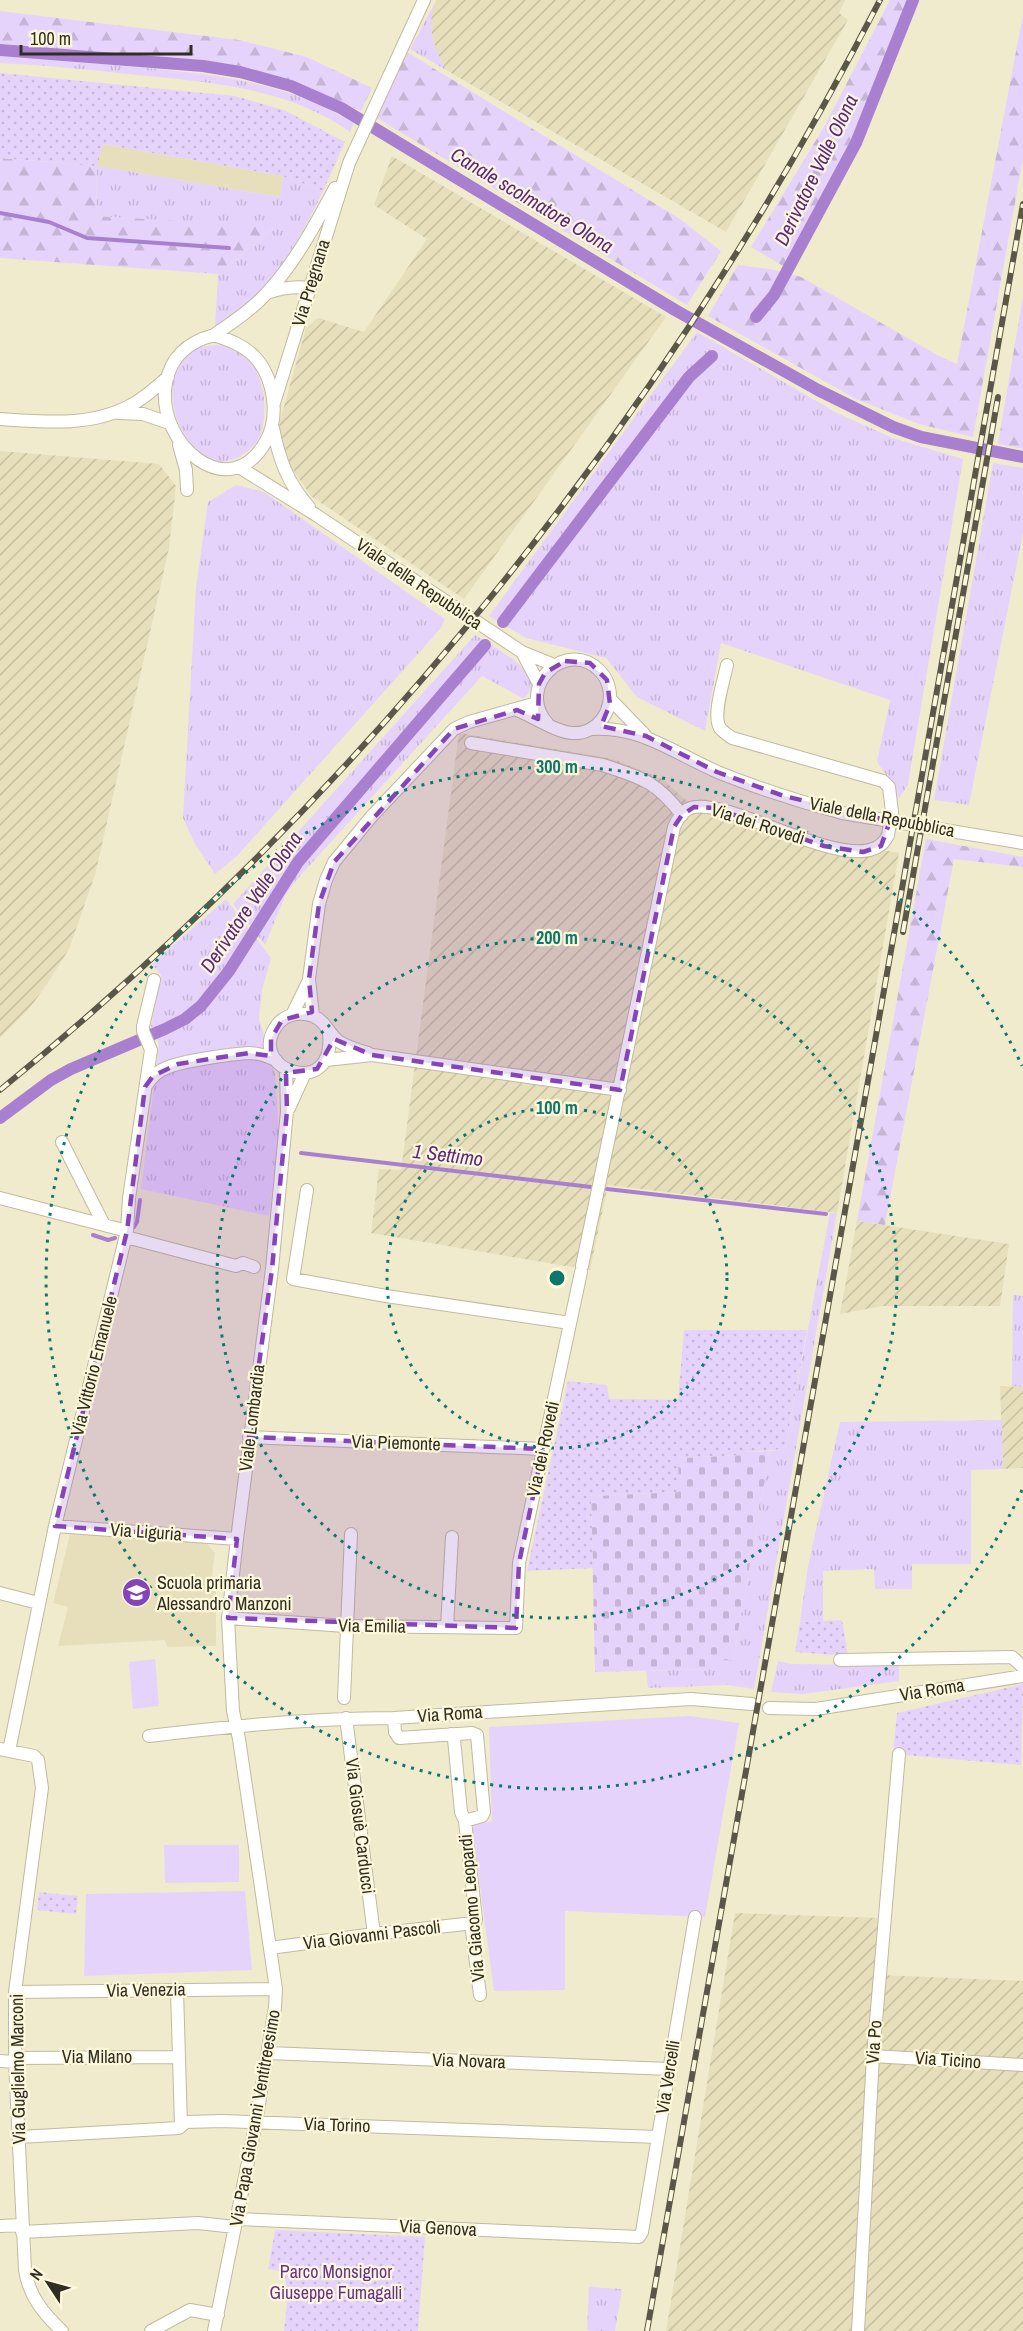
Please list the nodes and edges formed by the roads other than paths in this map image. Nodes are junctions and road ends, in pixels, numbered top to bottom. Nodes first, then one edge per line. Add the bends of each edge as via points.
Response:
1 (424, 0) edge
2 (349, 163) junction
3 (310, 288) junction
4 (266, 294) junction
5 (214, 335) junction
6 (168, 377) junction
7 (274, 403) junction
8 (114, 413) junction
9 (0, 418) edge
10 (169, 423) junction
11 (273, 428) junction
12 (175, 435) junction
13 (238, 467) junction
14 (187, 490) dead end
15 (316, 515) junction
16 (522, 652) junction
17 (554, 665) junction
18 (727, 665) dead end
19 (539, 684) junction
20 (610, 699) junction
21 (537, 703) junction
22 (517, 710) junction
23 (547, 723) junction
24 (592, 729) junction
25 (646, 736) junction
26 (471, 743) dead end
27 (682, 814) junction
28 (1023, 843) edge
29 (309, 979) junction
30 (154, 980) dead end
31 (292, 1015) junction
32 (313, 1016) junction
33 (329, 1034) junction
34 (372, 1055) junction
35 (276, 1060) junction
36 (326, 1060) junction
37 (285, 1070) junction
38 (305, 1074) junction
39 (145, 1087) junction
40 (620, 1090) junction
41 (288, 1111) junction
42 (62, 1142) dead end
43 (307, 1190) dead end
44 (0, 1198) edge
45 (104, 1225) junction
46 (126, 1234) junction
47 (254, 1267) dead end
48 (570, 1323) junction
49 (249, 1437) junction
50 (543, 1449) junction
51 (55, 1526) junction
52 (351, 1534) dead end
53 (452, 1537) dead end
54 (237, 1539) junction
55 (0, 1593) edge
56 (38, 1603) junction
57 (228, 1618) junction
58 (346, 1626) junction
59 (447, 1627) junction
60 (516, 1628) joint
61 (840, 1660) dead end
62 (1023, 1667) edge
63 (1023, 1676) edge
64 (344, 1698) dead end
65 (752, 1704) dead end
66 (769, 1708) dead end
67 (346, 1718) junction
68 (394, 1718) junction
69 (236, 1725) junction
70 (451, 1734) junction
71 (149, 1736) dead end
72 (4, 1750) edge
73 (899, 1754) dead end
74 (465, 1821) junction
75 (695, 1917) dead end
76 (474, 1923) junction
77 (374, 1934) junction
78 (270, 1948) junction
79 (276, 1989) junction
80 (177, 1990) junction
81 (15, 1992) junction
82 (480, 1995) dead end
83 (268, 2053) junction
84 (873, 2056) junction
85 (179, 2057) junction
86 (15, 2060) junction
87 (0, 2061) edge
88 (1023, 2065) edge
89 (669, 2069) junction
90 (256, 2122) junction
91 (181, 2126) junction
92 (19, 2137) junction
93 (658, 2137) junction
94 (236, 2223) junction
95 (0, 2226) edge
96 (22, 2229) junction
97 (639, 2237) joint
98 (218, 2315) junction
99 (62, 2331) edge
100 (151, 2331) edge
101 (214, 2331) edge
102 (858, 2331) edge

1 - 2 street, Via Pregnana
2 - 3 street, Via Pregnana
2 - 4 street, Via Pregnana via 309,236
3 - 4 street via 282,288
3 - 7 street, Via Pregnana
4 - 5 street, Via Pregnana
5 - 6 street via 183,350
5 - 7 street via 231,340 253,355 265,373
6 - 8 street via 147,395
6 - 10 street via 165,391
7 - 11 street
8 - 9 street via 65,422
8 - 10 street via 143,414
10 - 12 street
11 - 13 street via 256,454
11 - 15 street, Viale della Repubblica via 288,479
12 - 13 street via 186,451 207,464
12 - 14 street via 183,455
13 - 15 street, Viale della Repubblica
15 - 16 street, Viale della Repubblica
16 - 17 street, Viale della Repubblica
16 - 19 street, Viale della Repubblica
17 - 19 street
17 - 20 street via 572,660 590,663 607,680
18 - 27 street, Via dei Rovedi, bridge via 718,710 721,730 732,738 883,781 889,787 892,812 888,835 881,846 863,852 824,846 714,808 694,807
19 - 21 street
20 - 24 street via 605,716
20 - 25 street, Viale della Repubblica
21 - 22 street
21 - 23 street
22 - 23 street
22 - 29 street via 454,729 334,862 319,904
23 - 24 street via 575,734
24 - 25 street, Viale della Repubblica via 609,727
25 - 28 street, Viale della Repubblica via 717,772 813,805
26 - 27 street via 615,769 659,788
27 - 40 street, Via dei Rovedi via 674,827
29 - 31 street
29 - 32 street
30 - 39 street, Via Vittorio Emanuele via 143,1031 151,1050
31 - 32 street
31 - 35 street via 282,1020 271,1039
32 - 33 street
33 - 34 street
33 - 36 street via 331,1047
34 - 36 street
34 - 40 street
35 - 37 street
35 - 39 street via 249,1053 178,1064 153,1076
36 - 38 street
37 - 38 street
37 - 41 street, Viale Lombardia
38 - 41 street, Viale Lombardia
39 - 46 street, Via Vittorio Emanuele
40 - 48 street, Via dei Rovedi
41 - 49 street, Viale Lombardia
42 - 45 street
43 - 48 street via 293,1279
44 - 45 street
45 - 46 street
46 - 47 street via 236,1266 243,1263
46 - 51 street, Via Vittorio Emanuele
48 - 50 street, Via dei Rovedi
49 - 50 street, Via Piemonte
49 - 54 street, Viale Lombardia
50 - 60 street, Via dei Rovedi via 519,1563
51 - 54 street, Via Liguria
51 - 56 street, Via Vittorio Emanuele
52 - 58 street
53 - 59 street
54 - 57 street, Viale Lombardia
55 - 56 street
56 - 72 street, Via Vittorio Emanuele
57 - 58 street, Via Emilia
57 - 69 street, Viale Lombardia
58 - 59 street, Via Emilia
58 - 64 street
59 - 60 street, Via Emilia
61 - 62 street via 1012,1657
63 - 66 street, Via Roma via 816,1709
65 - 68 street, Via Roma via 691,1699
67 - 68 street, Via Roma
67 - 69 street, Via Roma
67 - 77 street, Via Giosuè Carducci
68 - 70 street, Via Giacomo Leopardi via 399,1738
69 - 71 street, Via Roma
69 - 78 street, Via Papa Giovanni Ventitreesimo
70 - 74 street, Via Giacomo Leopardi
70 - 74 street, Via Giacomo Leopardi via 472,1733 478,1740 484,1812
72 - 81 street, Via Guglielmo Marconi via 34,1756 42,1788
73 - 84 street, Via Po
74 - 76 street, Via Giacomo Leopardi
75 - 89 street, Via Vercelli
76 - 77 street, Via Giovanni Pascoli
76 - 82 street, Via Giacomo Leopardi
77 - 78 street, Via Giovanni Pascoli
78 - 79 street, Via Papa Giovanni Ventitreesimo
79 - 80 street, Via Venezia
79 - 83 street, Via Papa Giovanni Ventitreesimo
80 - 81 street, Via Venezia
80 - 85 street
81 - 86 street, Via Guglielmo Marconi
83 - 89 street, Via Novara
83 - 90 street, Via Papa Giovanni Ventitreesimo
84 - 88 street, Via Ticino
84 - 102 street, Via Po
85 - 86 street, Via Milano
85 - 91 street
86 - 87 street, Via Milano
86 - 92 street, Via Guglielmo Marconi
89 - 93 street, Via Vercelli
90 - 91 street, Via Torino via 186,2122
90 - 93 street, Via Torino
90 - 94 street, Via Papa Giovanni Ventitreesimo
91 - 92 street, Via Torino
92 - 96 street, Via Guglielmo Marconi
93 - 97 street, Via Vercelli
94 - 96 street, Via Genova
94 - 97 street, Via Genova
94 - 98 street, Via Papa Giovanni Ventitreesimo
95 - 96 street, Via Genova
96 - 99 street, Via Guglielmo Marconi via 27,2286
98 - 100 street via 190,2310
98 - 101 street, Via Papa Giovanni Ventitreesimo

